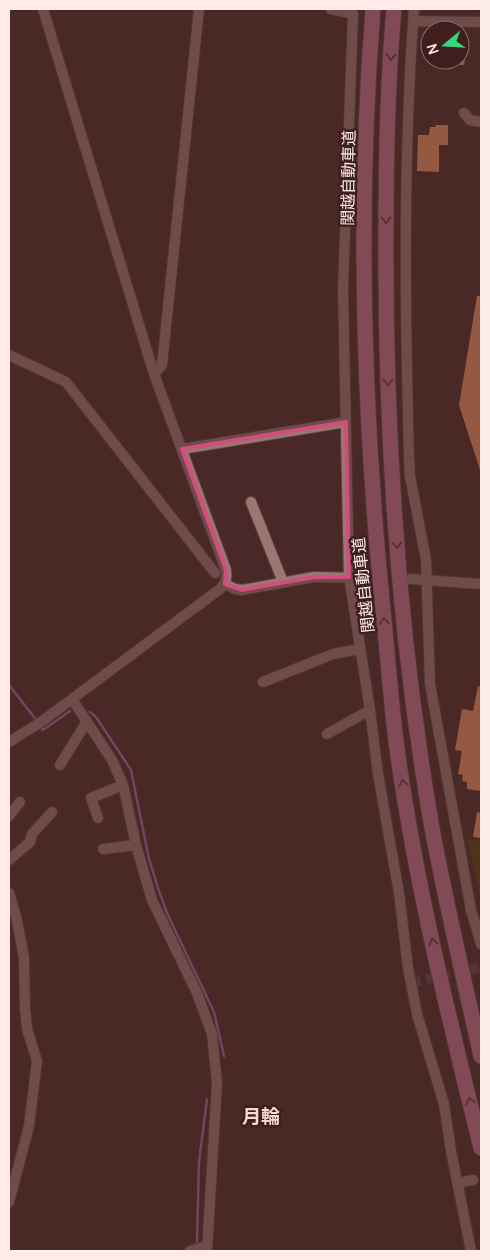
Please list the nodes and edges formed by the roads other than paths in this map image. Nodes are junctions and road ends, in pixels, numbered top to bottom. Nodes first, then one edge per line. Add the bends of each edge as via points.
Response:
1 (43, 9) edge
2 (198, 9) edge
3 (331, 9) edge
4 (373, 9) edge
5 (394, 9) edge
6 (414, 9) edge
7 (353, 12) edge
8 (413, 21) junction
9 (481, 22) edge
10 (464, 113) dead end
11 (481, 122) edge
12 (9, 355) edge
13 (154, 374) junction
14 (346, 422) junction
15 (182, 449) junction
16 (251, 502) dead end
17 (214, 573) dead end
18 (349, 578) junction
19 (364, 578) tunnel mouth
20 (411, 579) tunnel mouth
21 (427, 580) junction
22 (283, 582) junction
23 (225, 584) junction
24 (481, 584) edge
25 (359, 648) junction
26 (263, 682) dead end
27 (72, 699) junction
28 (370, 710) junction
29 (87, 721) junction
30 (327, 734) dead end
31 (9, 742) edge
32 (60, 765) dead end
33 (123, 785) junction
34 (20, 802) dead end
35 (52, 812) dead end
36 (9, 816) edge
37 (98, 818) dead end
38 (136, 845) junction
39 (103, 849) dead end
40 (9, 860) edge
41 (9, 893) edge
42 (12, 918) edge
43 (481, 944) edge
44 (481, 1056) edge
45 (481, 1148) edge
46 (473, 1180) dead end
47 (457, 1183) junction
48 (9, 1202) edge
49 (207, 1249) edge
50 (190, 1251) edge
51 (471, 1251) edge

1 - 13 street
2 - 13 street via 162,364
3 - 7 street
45 -> 4 highway, 関越自動車道 via 411,832 396,742 374,529 365,341 364,199
5 -> 44 highway via 386,275 389,415 398,572 432,828
6 - 8 street
7 - 14 street via 343,288
8 - 9 street
8 - 21 street via 407,123 405,323 410,466
10 - 11 street via 470,120
12 - 17 street via 66,382
13 - 15 street
14 - 15 street
14 - 18 street
15 - 23 street via 226,570
16 - 22 street
18 - 19 street
18 - 22 street
18 - 25 street
20 - 21 street
21 - 24 street
21 - 43 street via 430,684 471,910
22 - 23 street via 242,590
23 - 27 street
25 - 26 street via 333,654
25 - 28 street
27 - 29 street
27 - 31 street
28 - 30 street
28 - 47 street via 408,968 417,1014 444,1104
29 - 32 street
29 - 33 street via 112,760
33 - 37 street via 92,798
33 - 38 street
34 - 36 street
35 - 40 street via 32,834 30,842
38 - 39 street
38 - 49 street via 152,900 198,993 212,1034 217,1083
41 - 42 street
42 - 48 street via 24,957 24,1009 37,1061 29,1126
46 - 47 street
47 - 51 street
49 - 50 street

